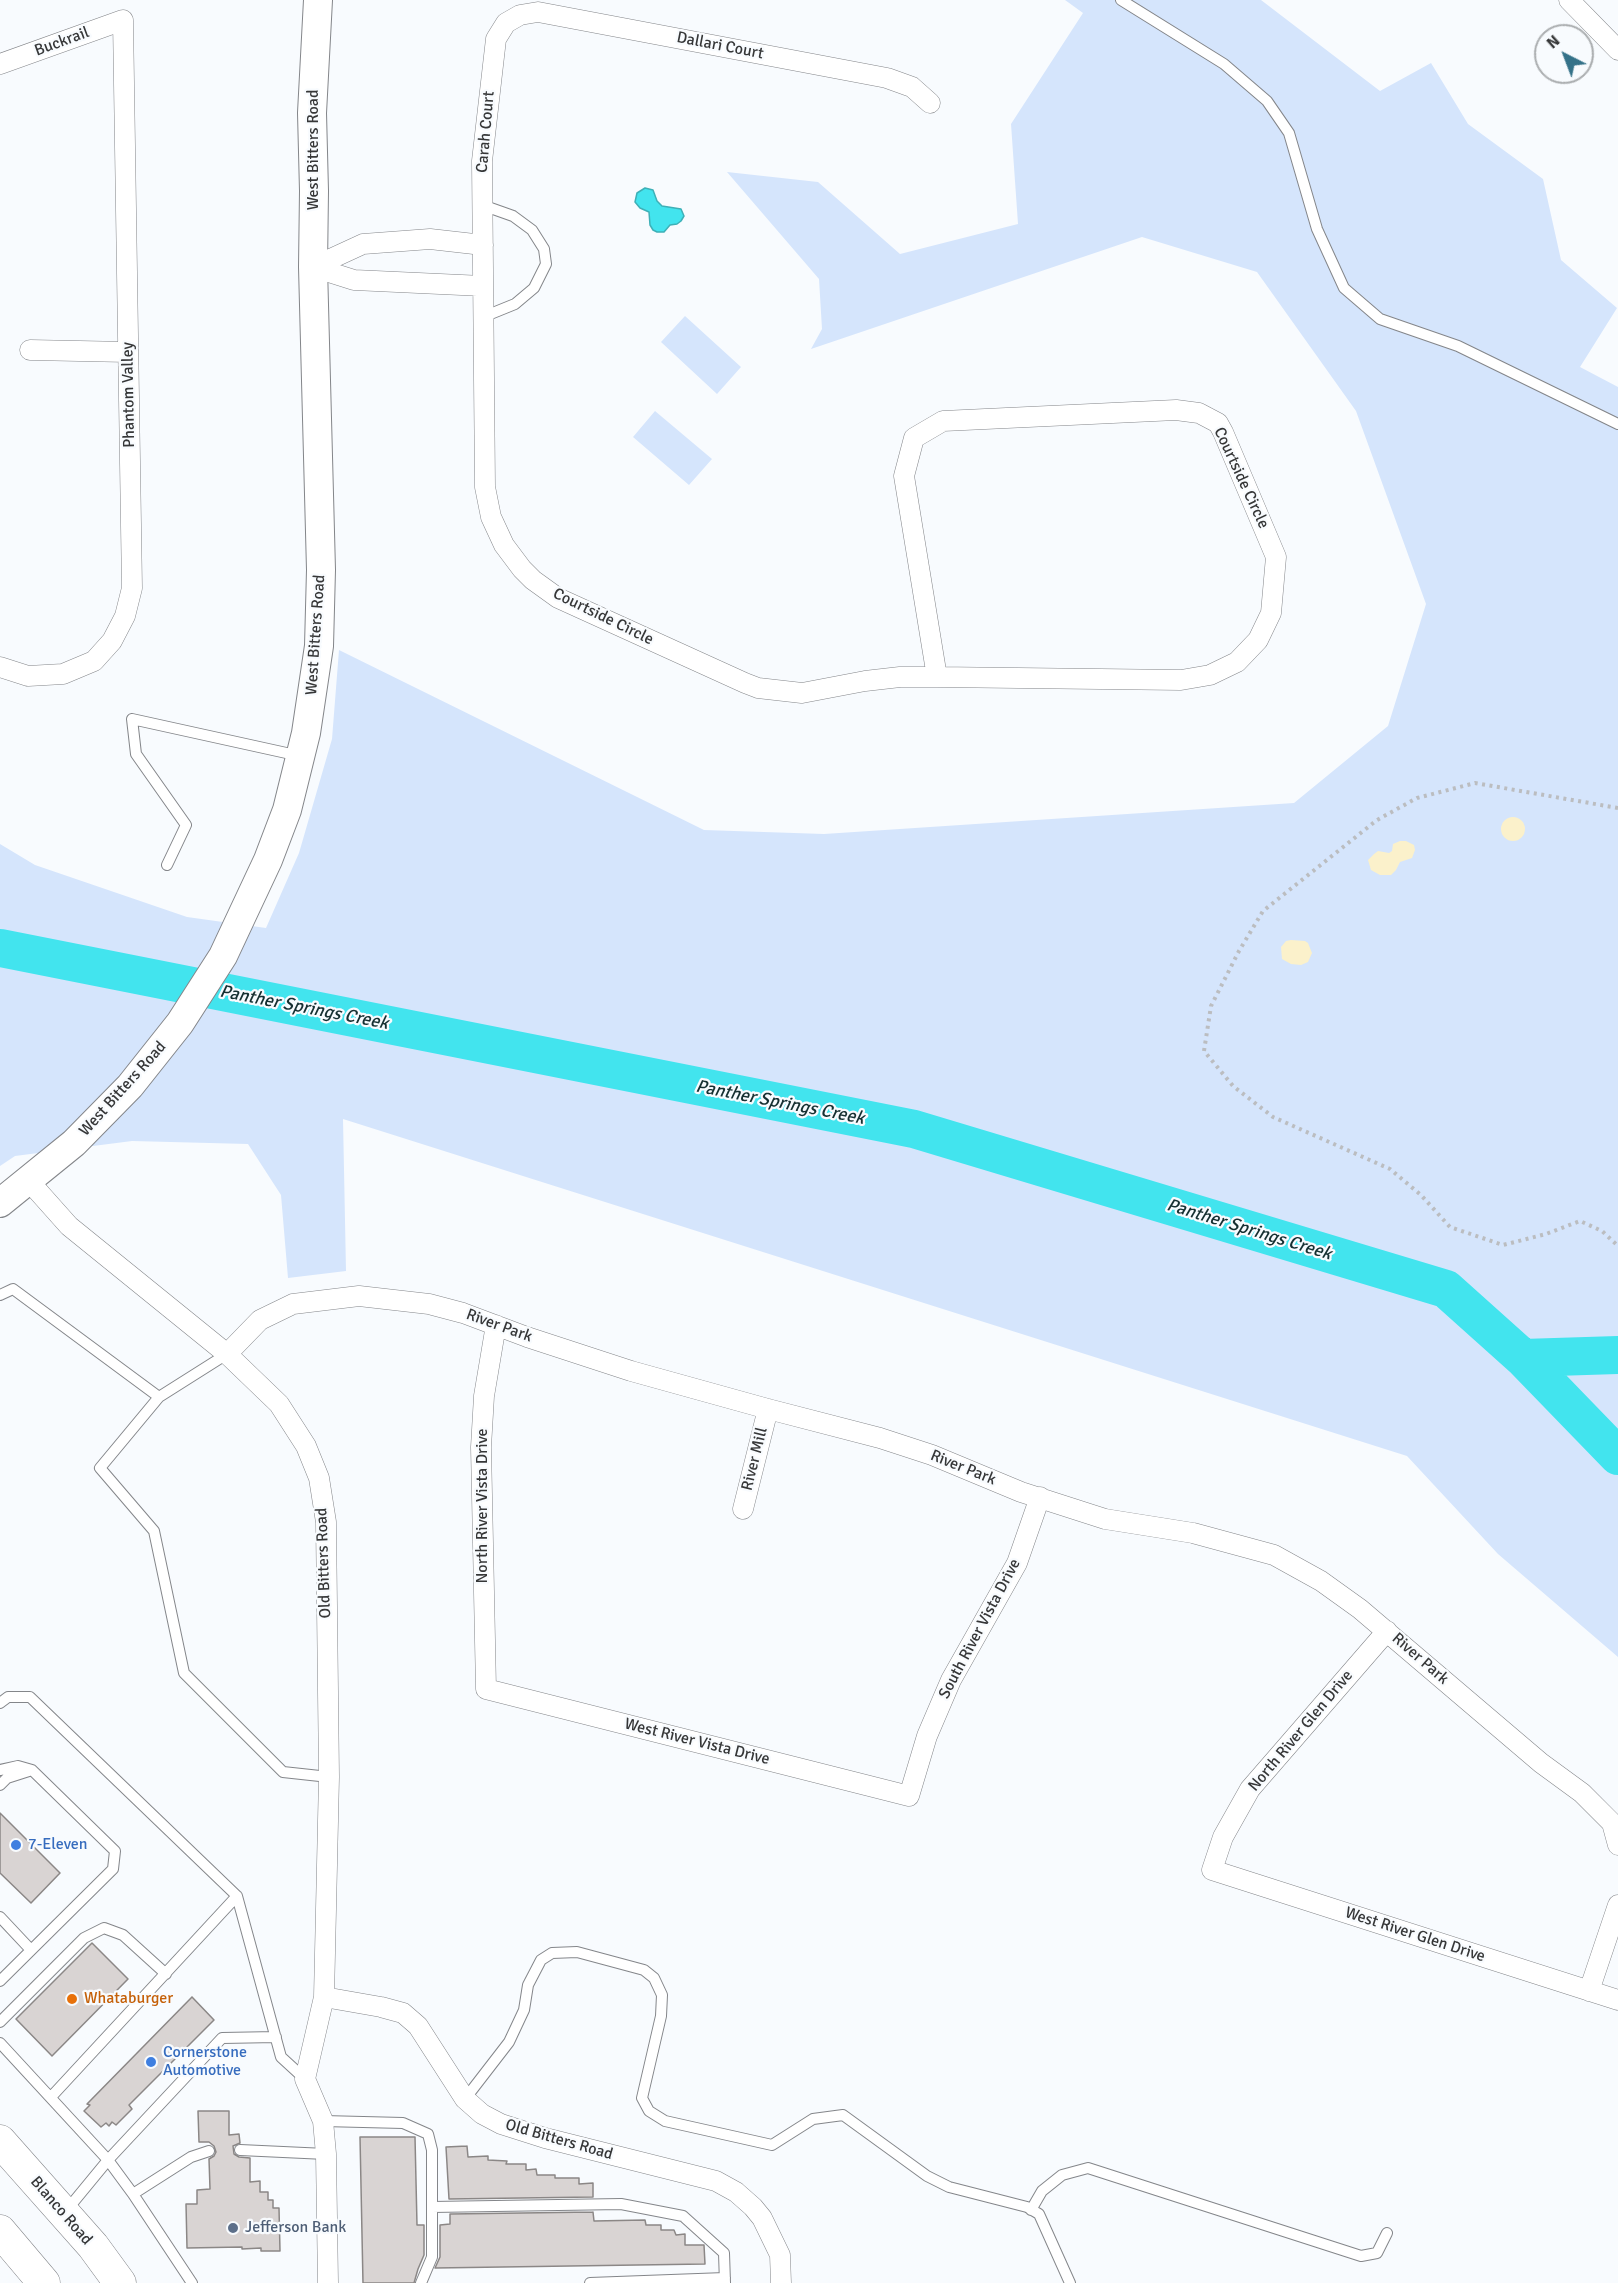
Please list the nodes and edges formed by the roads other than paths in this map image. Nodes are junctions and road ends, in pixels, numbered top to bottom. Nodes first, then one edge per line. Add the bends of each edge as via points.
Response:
1 (318, 0) edge
2 (1121, 0) edge
3 (1569, 0) edge
4 (123, 20) joint
5 (506, 23) joint
6 (1618, 50) edge
7 (0, 64) edge
8 (930, 103) dead end
9 (482, 205) junction
10 (483, 244) junction
11 (313, 267) junction
12 (483, 286) junction
13 (483, 316) junction
14 (30, 351) dead end
15 (128, 352) junction
16 (1618, 424) edge
17 (0, 667) edge
18 (937, 677) junction
19 (300, 756) junction
20 (167, 865) dead end
21 (28, 1180) junction
22 (0, 1203) edge
23 (0, 1295) edge
24 (496, 1325) junction
25 (227, 1354) junction
26 (159, 1397) junction
27 (768, 1409) junction
28 (1040, 1497) junction
29 (743, 1509) dead end
30 (1387, 1631) junction
31 (486, 1689) joint
32 (0, 1703) edge
33 (0, 1770) edge
34 (32, 1770) junction
35 (329, 1777) junction
36 (0, 1785) edge
37 (909, 1796) joint
38 (1618, 1845) edge
39 (1212, 1870) joint
40 (237, 1896) junction
41 (1618, 1905) edge
42 (0, 1917) edge
43 (31, 1950) junction
44 (166, 1974) junction
45 (0, 1981) edge
46 (1589, 1991) junction
47 (324, 1997) junction
48 (1618, 2000) edge
49 (0, 2022) edge
50 (276, 2037) junction
51 (0, 2043) edge
52 (305, 2079) junction
53 (51, 2097) junction
54 (465, 2099) junction
55 (322, 2121) junction
56 (0, 2141) edge
57 (240, 2150) dead end
58 (209, 2151) dead end
59 (326, 2154) junction
60 (108, 2160) junction
61 (133, 2194) junction
62 (432, 2206) junction
63 (1031, 2210) junction
64 (64, 2213) junction
65 (0, 2231) edge
66 (1387, 2232) dead end
67 (725, 2280) edge
68 (44, 2283) edge
69 (120, 2283) edge
70 (192, 2283) edge
71 (328, 2283) edge
72 (421, 2283) edge
73 (590, 2283) edge
74 (781, 2283) edge
75 (1070, 2283) edge

1 - 11 main road, West Bitters Road via 312,113
2 - 16 lane via 1224,64 1267,101 1289,133 1317,229 1344,288 1380,319 1458,346
3 - 6 street
4 - 7 street, Buckrail
4 - 15 street, Phantom Valley
5 - 8 street, Dallari Court via 520,15 538,12 655,34 887,78 912,87
5 - 9 street, Carah Court via 496,39 482,160
9 - 10 street, Carah Court
9 - 13 lane via 513,216 532,230 544,249 546,264 534,288 515,304
10 - 11 street via 430,240 363,243
10 - 12 street, Courtside Circle
11 - 12 street via 354,280
11 - 19 main road, West Bitters Road via 321,570 317,662
12 - 13 street, Courtside Circle
13 - 18 street, Courtside Circle via 485,487 491,517 504,544 533,580 558,598 758,688 802,693 865,681
14 - 15 street
15 - 17 street, Phantom Valley via 132,588 124,616 112,641 94,661 63,674 28,676
18 - 18 street, Courtside Circle via 1180,680 1210,675 1237,662 1258,640 1271,614 1276,556 1218,423 1199,413 1176,410 943,421 914,438 904,476
19 - 20 lane via 132,718 136,754 186,825
19 - 21 main road, West Bitters Road via 268,860 223,956 180,1023 130,1086 74,1143
21 - 22 main road, West Bitters Road
21 - 25 street, Old Bitters Road via 69,1226
23 - 26 lane via 13,1289
24 - 25 street, River Park via 429,1304 359,1296 293,1304 260,1320
24 - 27 street, River Park via 632,1371
24 - 31 street, North River Vista Drive via 484,1396 481,1447
25 - 26 lane
25 - 35 street, Old Bitters Road via 279,1404 306,1446 319,1478 326,1522
26 - 35 lane via 100,1467 154,1531 184,1673 283,1772
27 - 28 street, River Park via 880,1438
27 - 29 street, River Mill
28 - 30 street, River Park via 1105,1519 1193,1533 1274,1555 1321,1581
28 - 37 street, South River Vista Drive via 1017,1563 951,1680 927,1736
30 - 38 street, River Park via 1541,1763 1582,1793 1612,1823
30 - 39 street, North River Glen Drive via 1250,1789 1223,1837
31 - 37 street, West River Vista Drive
32 - 40 lane via 8,1697 30,1697
33 - 34 lane via 18,1766
34 - 36 lane via 7,1778
34 - 43 lane via 115,1851 113,1869
35 - 47 street, Old Bitters Road
39 - 46 street, West River Glen Drive
40 - 44 lane
40 - 50 lane
41 - 46 street
42 - 43 lane
43 - 45 lane
44 - 49 lane via 123,1935 104,1928 84,1938
44 - 53 lane
46 - 48 street, West River Glen Drive
47 - 52 street, Old Bitters Road
47 - 54 street, Old Bitters Road via 403,2013 418,2026
50 - 52 lane via 281,2057
50 - 60 lane via 222,2038
51 - 53 lane
52 - 55 street
53 - 60 lane
54 - 63 lane via 509,2042 524,2010 528,1985 541,1960 552,1953 577,1952 644,1971 654,1978 662,1995 661,2016 642,2098 649,2111 665,2121 772,2145 813,2119 843,2115 935,2180
54 - 74 street, Old Bitters Road via 501,2124 716,2181 736,2192 762,2218 780,2255
55 - 59 street
55 - 62 lane via 403,2123 429,2134
56 - 64 main road, Blanco Road
57 - 59 lane
58 - 61 lane via 191,2157
59 - 71 street
60 - 61 lane
60 - 64 lane
61 - 70 lane
62 - 67 lane via 621,2204 683,2216 724,2253
62 - 72 lane via 432,2257
63 - 66 lane via 1042,2191 1062,2175 1088,2168 1361,2256 1377,2253
63 - 75 lane via 1039,2214
64 - 69 main road, Blanco Road
65 - 68 main road
67 - 73 lane

